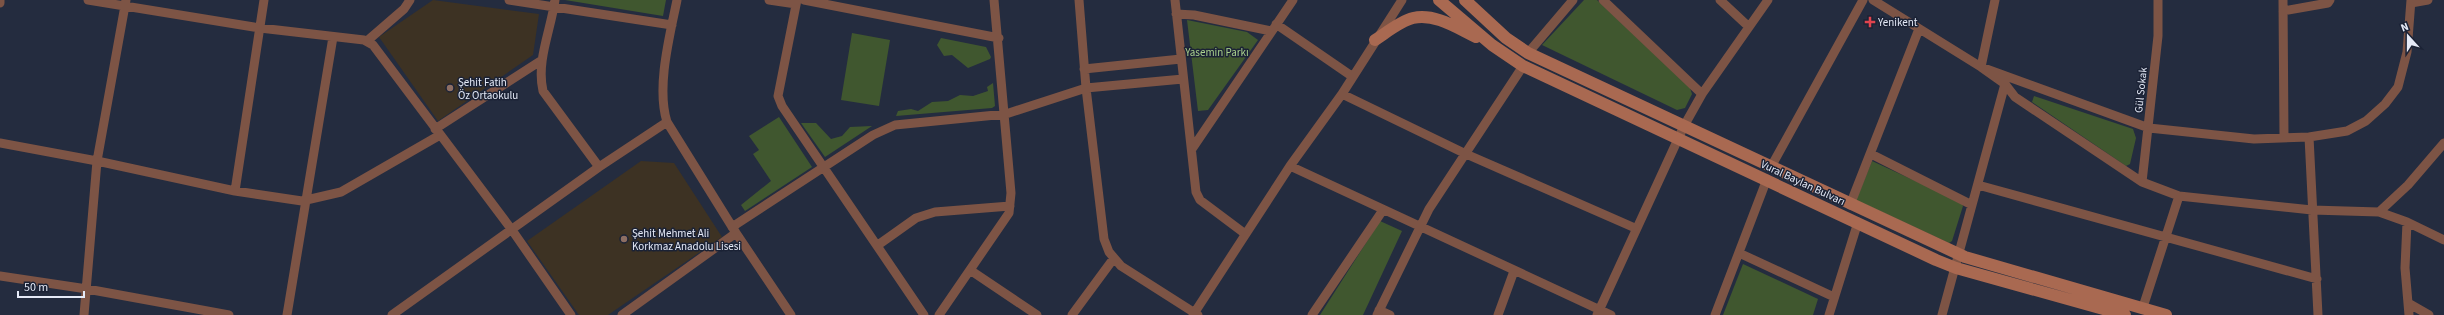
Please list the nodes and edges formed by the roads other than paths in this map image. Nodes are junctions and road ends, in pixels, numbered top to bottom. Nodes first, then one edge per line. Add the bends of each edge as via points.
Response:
1 (88, 0) edge
2 (264, 0) edge
3 (410, 0) edge
4 (509, 0) edge
5 (677, 0) edge
6 (769, 0) edge
7 (994, 0) edge
8 (1079, 0) edge
9 (1175, 0) edge
10 (1293, 0) edge
11 (1402, 0) edge
12 (1439, 0) edge
13 (1465, 0) edge
14 (1573, 0) edge
15 (1603, 0) edge
16 (1720, 0) edge
17 (1768, 0) edge
18 (1863, 0) edge
19 (1873, 0) edge
20 (1995, 0) edge
21 (2158, 0) edge
22 (2283, 0) edge
23 (2330, 0) edge
24 (2428, 0) edge
25 (799, 1) edge
26 (2411, 1) edge
27 (126, 3) edge
28 (554, 3) edge
29 (2283, 11) junction
30 (1176, 14) junction
31 (672, 25) junction
32 (1273, 27) junction
33 (1749, 27) junction
34 (260, 28) junction
35 (1919, 29) junction
36 (333, 37) junction
37 (999, 38) junction
38 (1375, 40) junction
39 (367, 41) junction
40 (1492, 45) junction
41 (1528, 53) junction
42 (1181, 59) junction
43 (542, 60) junction
44 (1523, 66) junction
45 (1981, 67) junction
46 (1084, 69) junction
47 (1353, 77) junction
48 (1183, 79) junction
49 (2005, 84) junction
50 (1086, 88) junction
51 (1342, 94) junction
52 (1702, 94) junction
53 (1006, 114) junction
54 (667, 122) junction
55 (1684, 126) junction
56 (2149, 128) junction
57 (438, 132) junction
58 (2309, 137) junction
59 (1678, 138) junction
60 (2284, 138) junction
61 (0, 143) edge
62 (2444, 143) edge
63 (1192, 149) junction
64 (1466, 154) junction
65 (1870, 154) junction
66 (97, 161) junction
67 (1290, 166) junction
68 (822, 167) junction
69 (1771, 167) junction
70 (599, 168) junction
71 (1767, 179) junction
72 (2142, 182) junction
73 (1978, 184) junction
74 (235, 191) junction
75 (2179, 196) junction
76 (306, 200) junction
77 (1850, 205) junction
78 (1972, 205) junction
79 (1010, 206) junction
80 (1382, 210) junction
81 (2312, 210) junction
82 (2379, 212) junction
83 (1858, 222) junction
84 (2407, 222) junction
85 (1419, 228) junction
86 (1636, 228) junction
87 (512, 230) junction
88 (734, 230) junction
89 (1244, 233) junction
90 (2164, 237) junction
91 (2444, 240) edge
92 (878, 245) junction
93 (1739, 253) junction
94 (1960, 255) junction
95 (1114, 258) junction
96 (1956, 268) junction
97 (970, 270) junction
98 (1514, 271) junction
99 (0, 276) edge
100 (2316, 279) junction
101 (87, 289) junction
102 (1834, 297) junction
103 (2408, 303) junction
104 (2143, 307) junction
105 (1378, 312) edge
106 (1598, 312) edge
107 (1196, 314) edge
108 (84, 315) edge
109 (228, 315) edge
110 (287, 315) edge
111 (392, 315) edge
112 (571, 315) edge
113 (622, 315) edge
114 (791, 315) edge
115 (924, 315) edge
116 (938, 315) edge
117 (1037, 315) edge
118 (1072, 315) edge
119 (1312, 315) edge
120 (1390, 315) edge
121 (1498, 315) edge
122 (1611, 315) edge
123 (1715, 315) edge
124 (1829, 315) edge
125 (1942, 315) edge
126 (2125, 315) edge
127 (2166, 315) edge
128 (2318, 315) edge
129 (2409, 315) edge
130 (2429, 315) edge

1 - 27 street
2 - 34 street
3 - 39 street via 404,9
4 - 28 street
5 - 31 street
6 - 25 street
7 - 37 street
8 - 46 street
9 - 30 street
10 - 32 street
11 - 38 street
12 - 40 main road, Vural Baylan Bulvarı
13 - 41 main road, Vural Baylan Bulvarı via 1506,38
14 - 41 street
15 - 52 street
16 - 33 street
17 - 33 street
18 - 69 street
19 - 35 street
20 - 45 street
21 - 56 street, Gül Sokak via 2158,36
22 - 29 street
23 - 29 street via 2328,3
24 - 26 street
25 - 37 street
25 - 68 street via 778,96
26 - 58 street via 2407,52 2398,87 2385,104 2366,121 2347,131
27 - 34 street
27 - 66 street
28 - 31 street
28 - 43 street
29 - 60 street
30 - 32 street
30 - 42 street
31 - 54 street via 663,88 662,108
32 - 47 street
32 - 63 street
33 - 52 street
34 - 36 street
34 - 74 street
35 - 45 street
35 - 65 street
36 - 39 street
36 - 76 street
37 - 53 street
38 - 40 main road via 1413,18 1427,18 1442,21
38 - 47 street
39 - 57 street via 374,45
40 - 44 main road, Vural Baylan Bulvarı
41 - 55 main road, Vural Baylan Bulvarı
42 - 46 street
42 - 48 street
43 - 57 street
43 - 70 street via 540,80 543,91
44 - 59 main road, Vural Baylan Bulvarı
44 - 64 street
45 - 49 street
45 - 56 street
46 - 50 street
47 - 51 street
48 - 50 street
48 - 63 street
49 - 72 street via 2015,97
49 - 73 street
50 - 53 street
50 - 95 street via 1104,239
51 - 64 street
51 - 67 street
52 - 55 street
53 - 68 street via 895,126 873,136
53 - 79 street
54 - 70 street
54 - 88 street
55 - 59 street
55 - 69 main road, Vural Baylan Bulvarı
56 - 60 street via 2254,139
56 - 72 street, Gül Sokak
57 - 76 street via 341,192
57 - 87 street
58 - 60 street
58 - 81 street
59 - 71 main road, Vural Baylan Bulvarı
59 - 86 street
61 - 66 street
62 - 82 street via 2408,186
63 - 89 street via 1200,200
64 - 85 street
64 - 86 street
65 - 77 street
65 - 78 street
66 - 74 street
66 - 101 street
67 - 80 street
67 - 89 street
68 - 88 street
68 - 92 street
69 - 77 main road, Vural Baylan Bulvarı
70 - 87 street
71 - 83 main road, Vural Baylan Bulvarı
71 - 93 street
72 - 75 street
73 - 78 street
73 - 90 street
74 - 76 street
75 - 81 street
75 - 90 street
76 - 110 street
77 - 94 main road, Vural Baylan Bulvarı
78 - 94 street
79 - 92 street via 935,212 916,218
79 - 97 street via 1009,213
80 - 85 street
80 - 119 street
81 - 82 street
81 - 100 street
82 - 84 street
83 - 96 main road, Vural Baylan Bulvarı
83 - 102 street
84 - 91 street
84 - 103 street via 2405,268
85 - 98 street
85 - 105 street
86 - 106 street
87 - 111 street
87 - 112 street
88 - 113 street
88 - 114 street
89 - 107 street
90 - 100 street
90 - 104 street
92 - 115 street
93 - 102 street
93 - 123 street
94 - 96 street
94 - 104 main road, Vural Baylan Bulvarı
95 - 107 street via 1121,266
95 - 118 street
96 - 125 street
96 - 126 main road, Vural Baylan Bulvarı
97 - 116 street
97 - 117 street
98 - 106 street
98 - 121 street
99 - 101 street
100 - 128 street
101 - 108 street
101 - 109 street
102 - 124 street
103 - 129 street
103 - 130 street
104 - 127 main road, Vural Baylan Bulvarı
105 - 120 street
106 - 122 street

